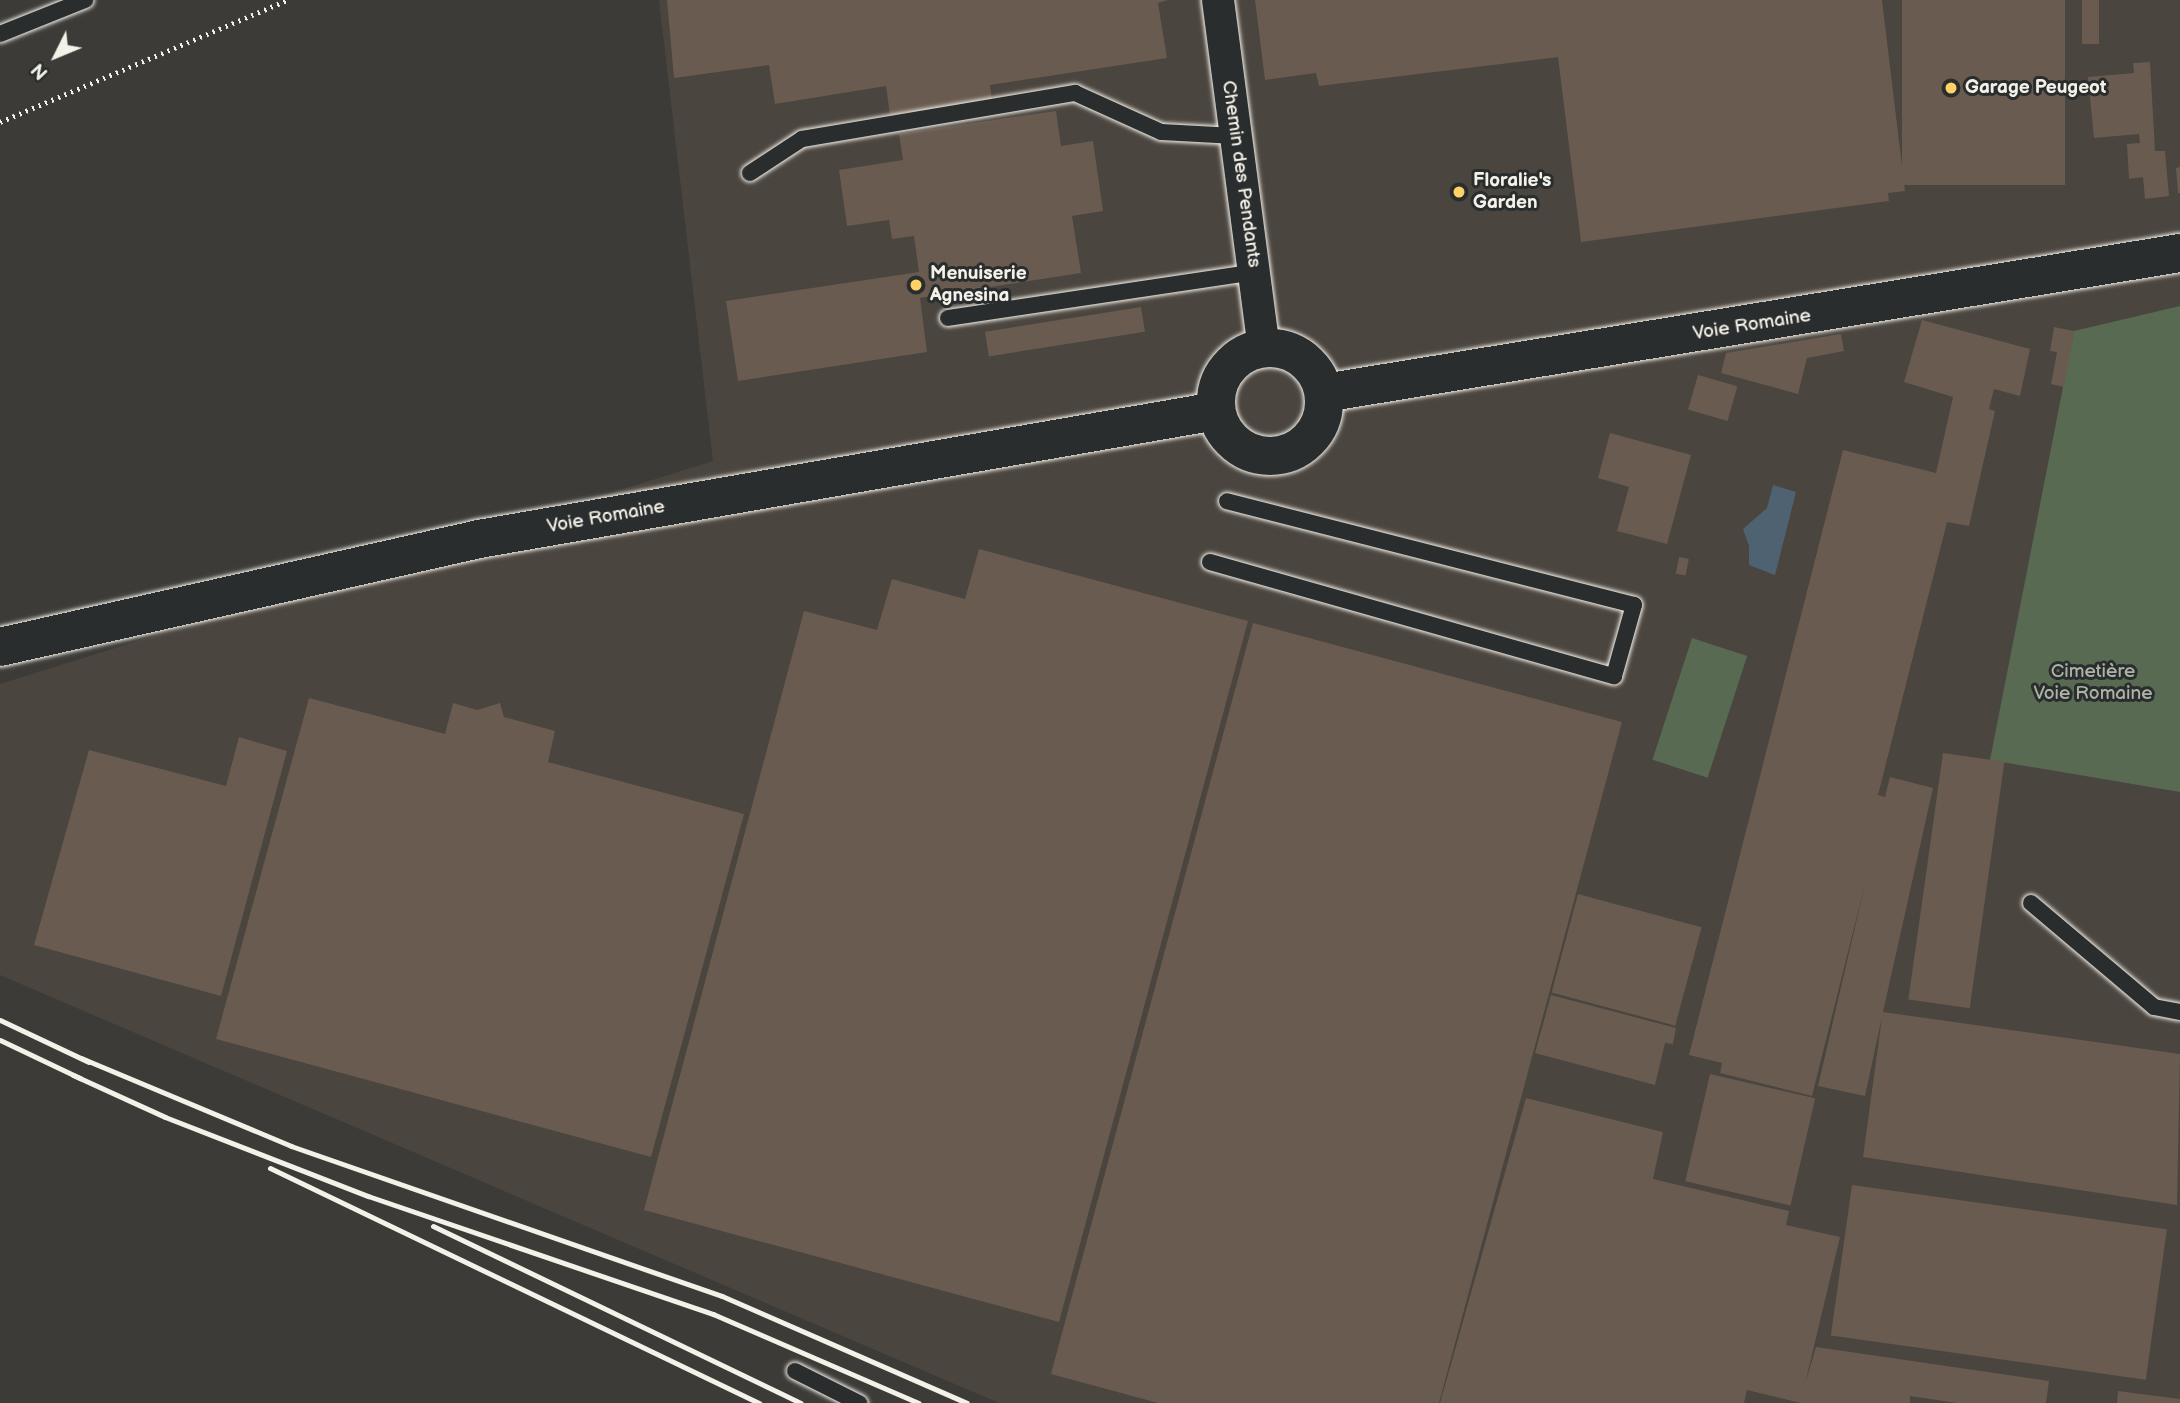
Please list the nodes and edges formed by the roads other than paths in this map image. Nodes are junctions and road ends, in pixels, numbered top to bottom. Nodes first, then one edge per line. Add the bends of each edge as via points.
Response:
1 (85, 0) edge
2 (1218, 0) edge
3 (0, 34) edge
4 (1235, 136) junction
5 (750, 173) dead end
6 (2180, 253) edge
7 (1254, 272) junction
8 (948, 318) dead end
9 (1264, 348) junction
10 (1324, 393) junction
11 (1216, 411) junction
12 (1227, 501) dead end
13 (1210, 562) dead end
14 (0, 647) edge
15 (2031, 903) dead end
16 (2180, 1012) edge
17 (794, 1371) dead end
18 (859, 1403) edge

1 - 3 lane
2 - 4 street, Chemin des Pendants
4 - 5 lane via 1161,132 1075,93 802,139
4 - 7 street, Chemin des Pendants
6 - 10 main road, Voie Romaine
7 - 8 lane
7 - 9 street, Chemin des Pendants
9 - 10 main road via 1303,359 1319,377
9 - 11 main road via 1247,353 1227,370 1216,394
10 - 11 main road via 1319,428 1293,452 1276,457 1241,448 1221,426
11 - 14 main road, Voie Romaine via 479,539
12 - 13 lane via 1633,605 1614,676
15 - 16 lane via 2154,1007
17 - 18 lane

